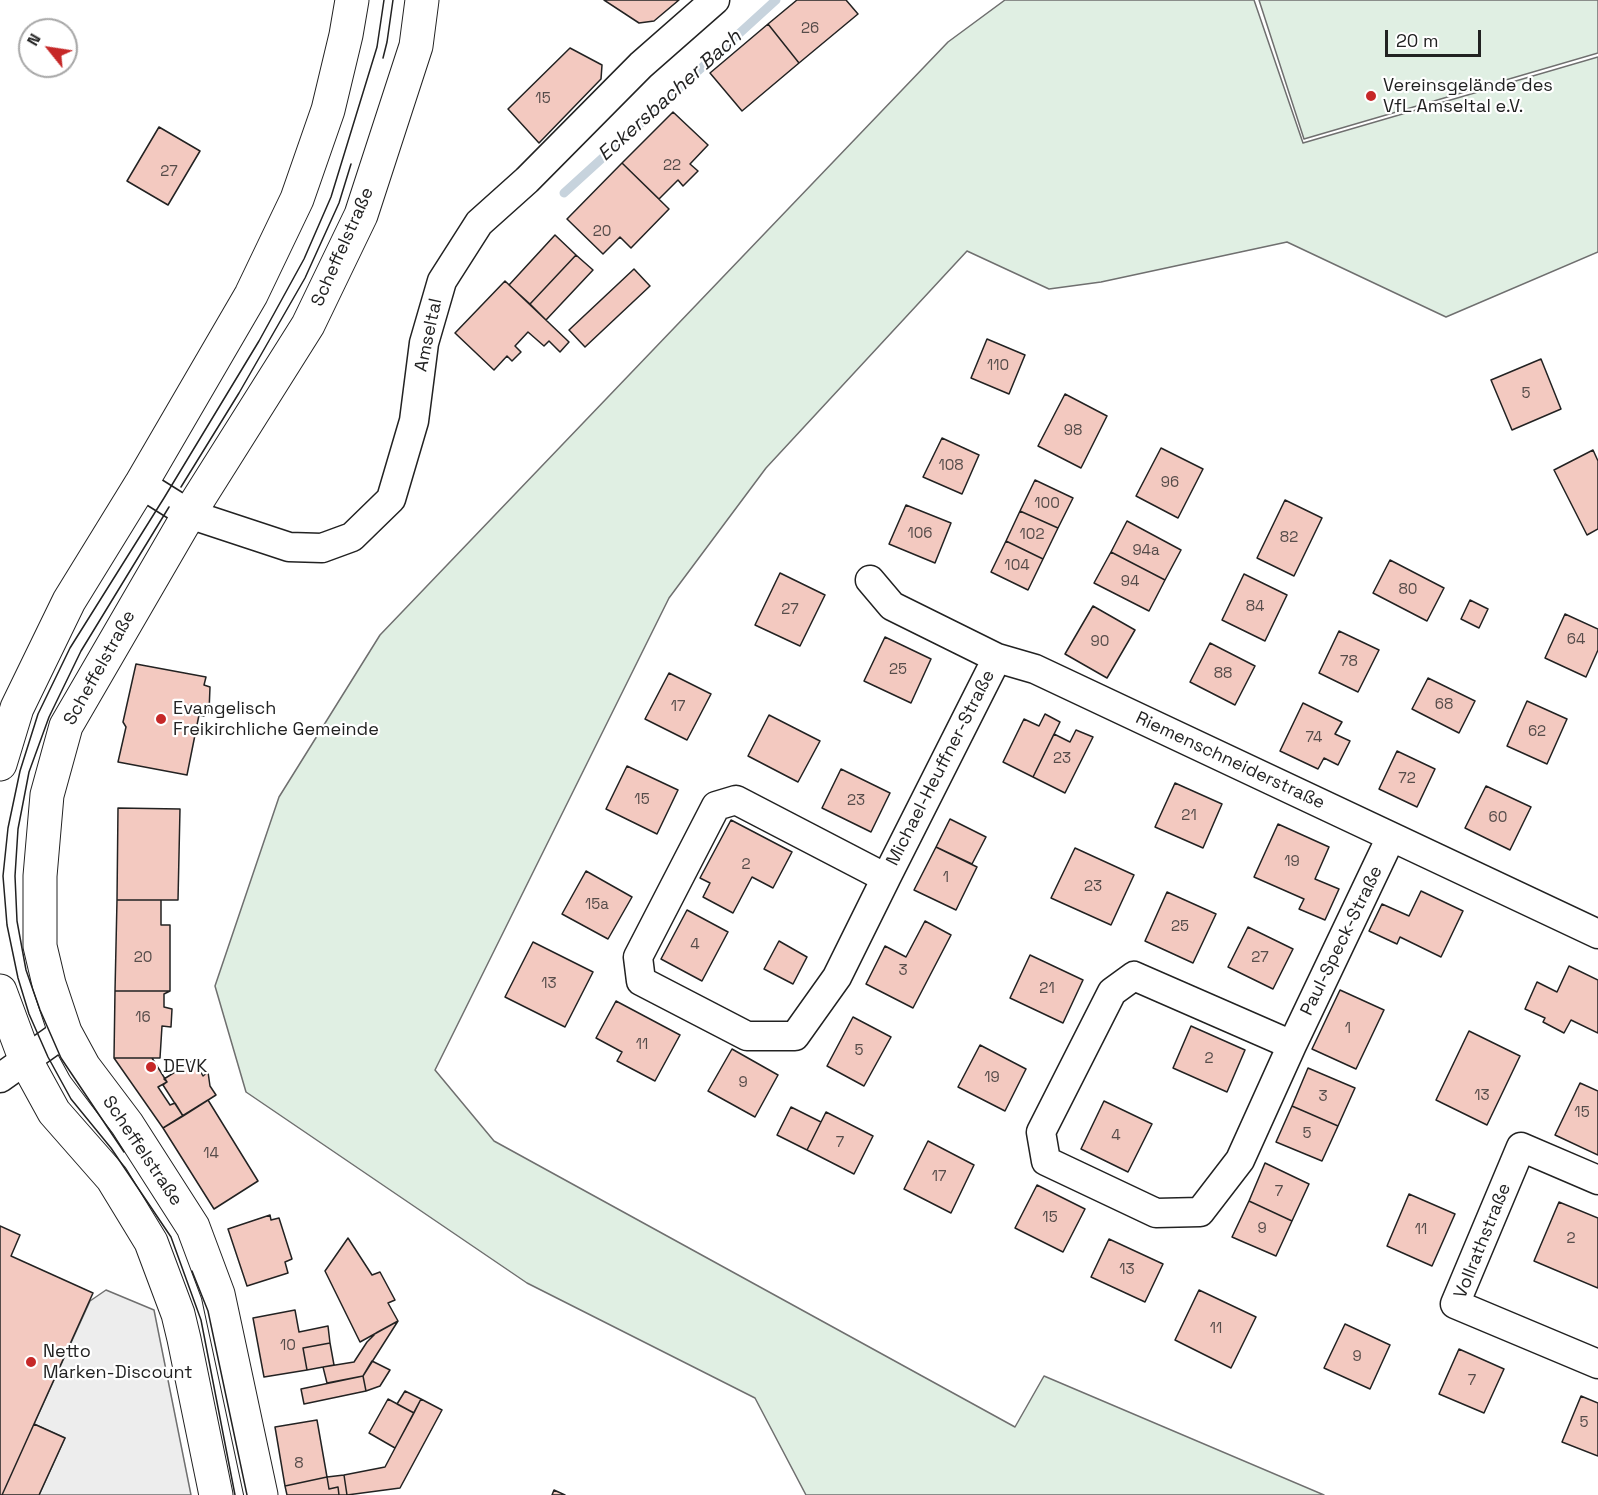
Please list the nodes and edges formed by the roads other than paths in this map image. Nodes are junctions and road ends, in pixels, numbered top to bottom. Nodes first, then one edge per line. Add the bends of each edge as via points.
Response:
1 (352, 0) edge
2 (422, 0) edge
3 (715, 0) edge
4 (141, 484) junction
5 (189, 514) junction
6 (870, 580) dead end
7 (997, 658) junction
8 (0, 764) edge
9 (1391, 837) junction
10 (886, 878) junction
11 (1598, 934) edge
12 (0, 991) edge
13 (64, 1032) junction
14 (1292, 1045) junction
15 (13, 1070) edge
16 (1598, 1180) edge
17 (1598, 1364) edge
18 (216, 1495) edge
19 (261, 1495) edge

1 - 4 street via 328,110 297,199 251,295
2 - 5 street, Scheffelstraße via 416,46 361,216 308,325
3 - 5 street, Amseltal via 641,64 479,224 448,271 424,343 414,421 391,499 352,537 322,548 289,547
4 - 5 street, Amseltal
4 - 8 street via 69,601 17,708
5 - 13 street, Scheffelstraße via 66,726 47,795 40,876 40,946
6 - 7 street, Riemenschneiderstraße via 892,606
7 - 9 street, Riemenschneiderstraße via 1035,669
7 - 10 street, Michael-Heuffner-Straße
9 - 11 street, Riemenschneiderstraße
9 - 14 street, Paul-Speck-Straße
10 - 10 street, Michael-Heuffner-Straße via 736,800 716,806 638,957 641,981 747,1036 795,1036 837,977
12 - 15 street
13 - 15 street
13 - 19 street, Scheffelstraße via 193,1227 218,1294
14 - 14 street, Paul-Speck-Straße via 1134,976 1112,992 1041,1132 1046,1161 1156,1213 1200,1212 1240,1160
15 - 18 street via 112,1178 151,1242 178,1314
16 - 17 street, Vollrathstraße via 1521,1147 1455,1304

